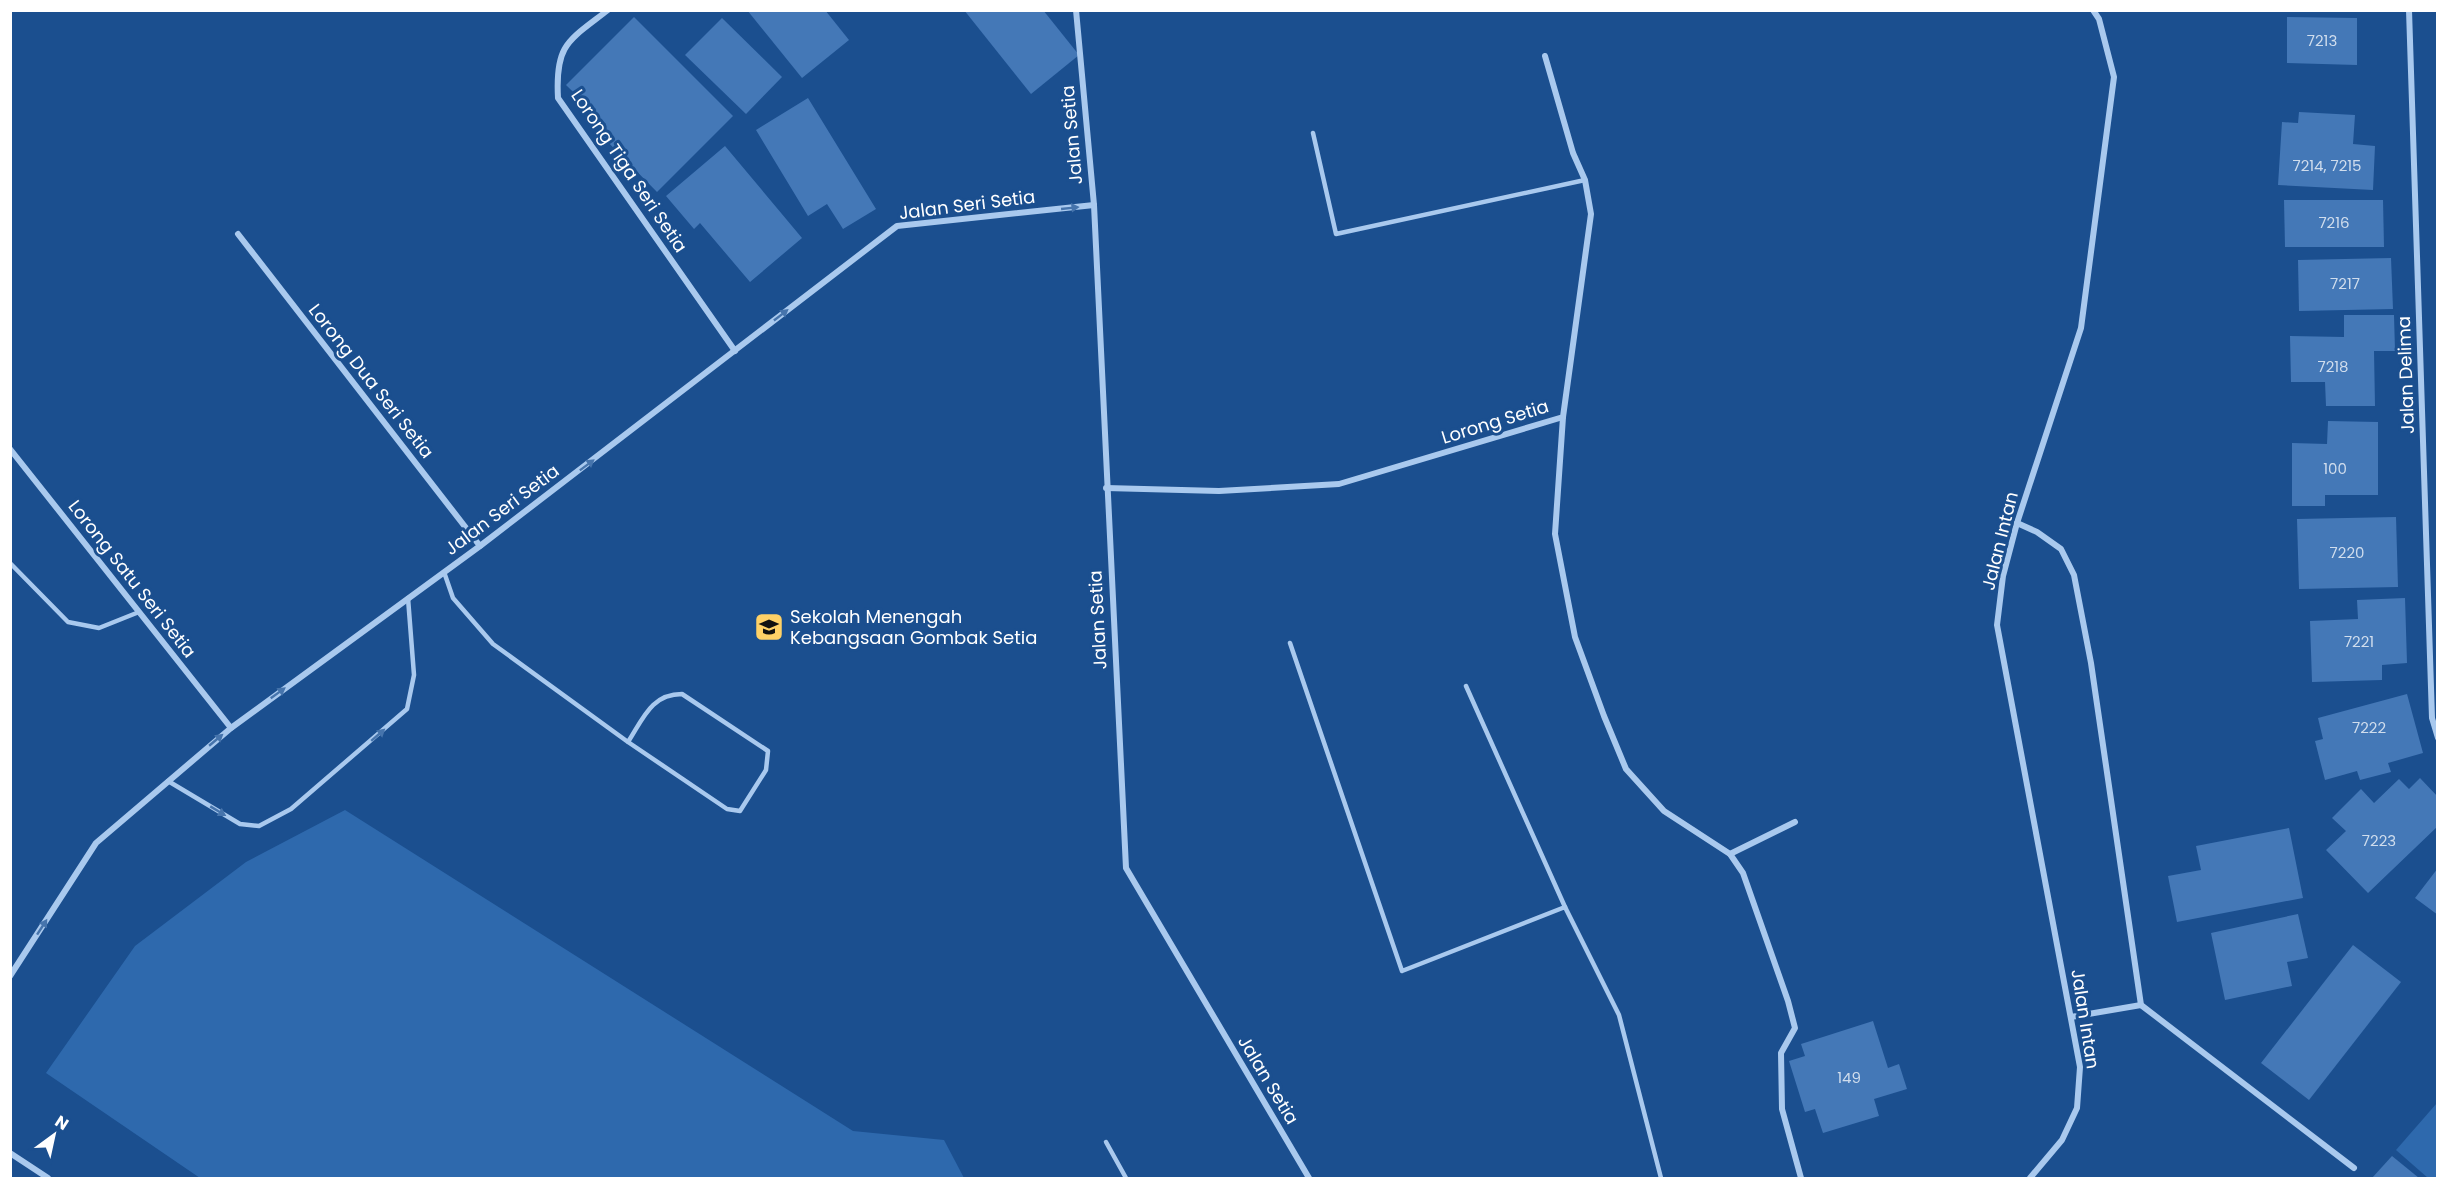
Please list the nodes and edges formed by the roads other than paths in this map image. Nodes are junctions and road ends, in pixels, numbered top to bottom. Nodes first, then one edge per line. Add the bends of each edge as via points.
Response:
1 (608, 10) edge
2 (1076, 10) edge
3 (2093, 10) edge
4 (2409, 10) edge
5 (1545, 56) dead end
6 (1313, 133) dead end
7 (1585, 180) junction
8 (1094, 205) junction
9 (238, 234) dead end
10 (735, 351) junction
11 (1563, 417) junction
12 (10, 449) edge
13 (1106, 488) junction
14 (2017, 523) junction
15 (480, 546) junction
16 (10, 563) edge
17 (444, 572) junction
18 (408, 598) junction
19 (140, 612) junction
20 (1290, 643) dead end
21 (1466, 686) dead end
22 (231, 728) junction
23 (2438, 738) edge
24 (628, 742) junction
25 (168, 781) junction
26 (1795, 822) dead end
27 (1730, 854) junction
28 (1565, 907) junction
29 (10, 976) edge
30 (2141, 1005) junction
31 (2071, 1017) junction
32 (1106, 1142) dead end
33 (10, 1153) edge
34 (2354, 1168) dead end
35 (48, 1179) edge
36 (1126, 1179) edge
37 (1309, 1179) edge
38 (1661, 1179) edge
39 (1801, 1179) edge
40 (2030, 1179) edge

1 - 10 street, Lorong Tiga Seri Setia via 568,41 556,68 558,98
2 - 8 street, Jalan Setia
3 - 14 street, Jalan Intan via 2099,19 2114,77 2081,328
4 - 23 street, Jalan Delima via 2432,717
5 - 7 street, Lorong Setia via 1573,153
6 - 7 lane via 1336,234
7 - 11 street, Lorong Setia via 1591,214
10 -> 8 street, Jalan Seri Setia via 897,226
8 - 13 street, Jalan Setia
9 - 15 street, Lorong Dua Seri Setia
15 -> 10 street, Jalan Seri Setia
11 - 13 street, Lorong Setia via 1339,484 1219,491
11 - 27 street via 1555,534 1575,637 1604,716 1626,769 1664,811
12 - 19 street, Lorong Satu Seri Setia
13 - 37 street, Jalan Setia via 1126,868
14 - 30 street via 2061,549 2074,575 2091,663
14 - 31 street, Jalan Intan via 2003,576 1997,625
15 - 17 street, Jalan Seri Setia
16 - 19 lane via 68,622 99,628
17 - 18 street, Jalan Seri Setia
17 - 24 lane via 453,598 493,644
22 -> 18 street, Jalan Seri Setia
25 -> 18 lane via 240,825 259,826 291,809 407,709 414,675
19 - 22 street, Lorong Satu Seri Setia
20 - 28 lane via 1402,972
21 - 28 lane
25 -> 22 street, Jalan Seri Setia
24 - 24 lane via 727,809 741,811 766,770 768,751 682,694 667,694 653,704
29 -> 25 street, Jalan Seri Setia via 96,843
26 - 27 street
27 - 39 street via 1743,873 1795,1028 1781,1053 1782,1109
28 - 38 lane via 1619,1015
30 - 31 street
30 - 34 street
31 - 40 street, Jalan Intan via 2080,1067 2077,1107 2062,1140
32 - 36 lane
33 - 35 street

